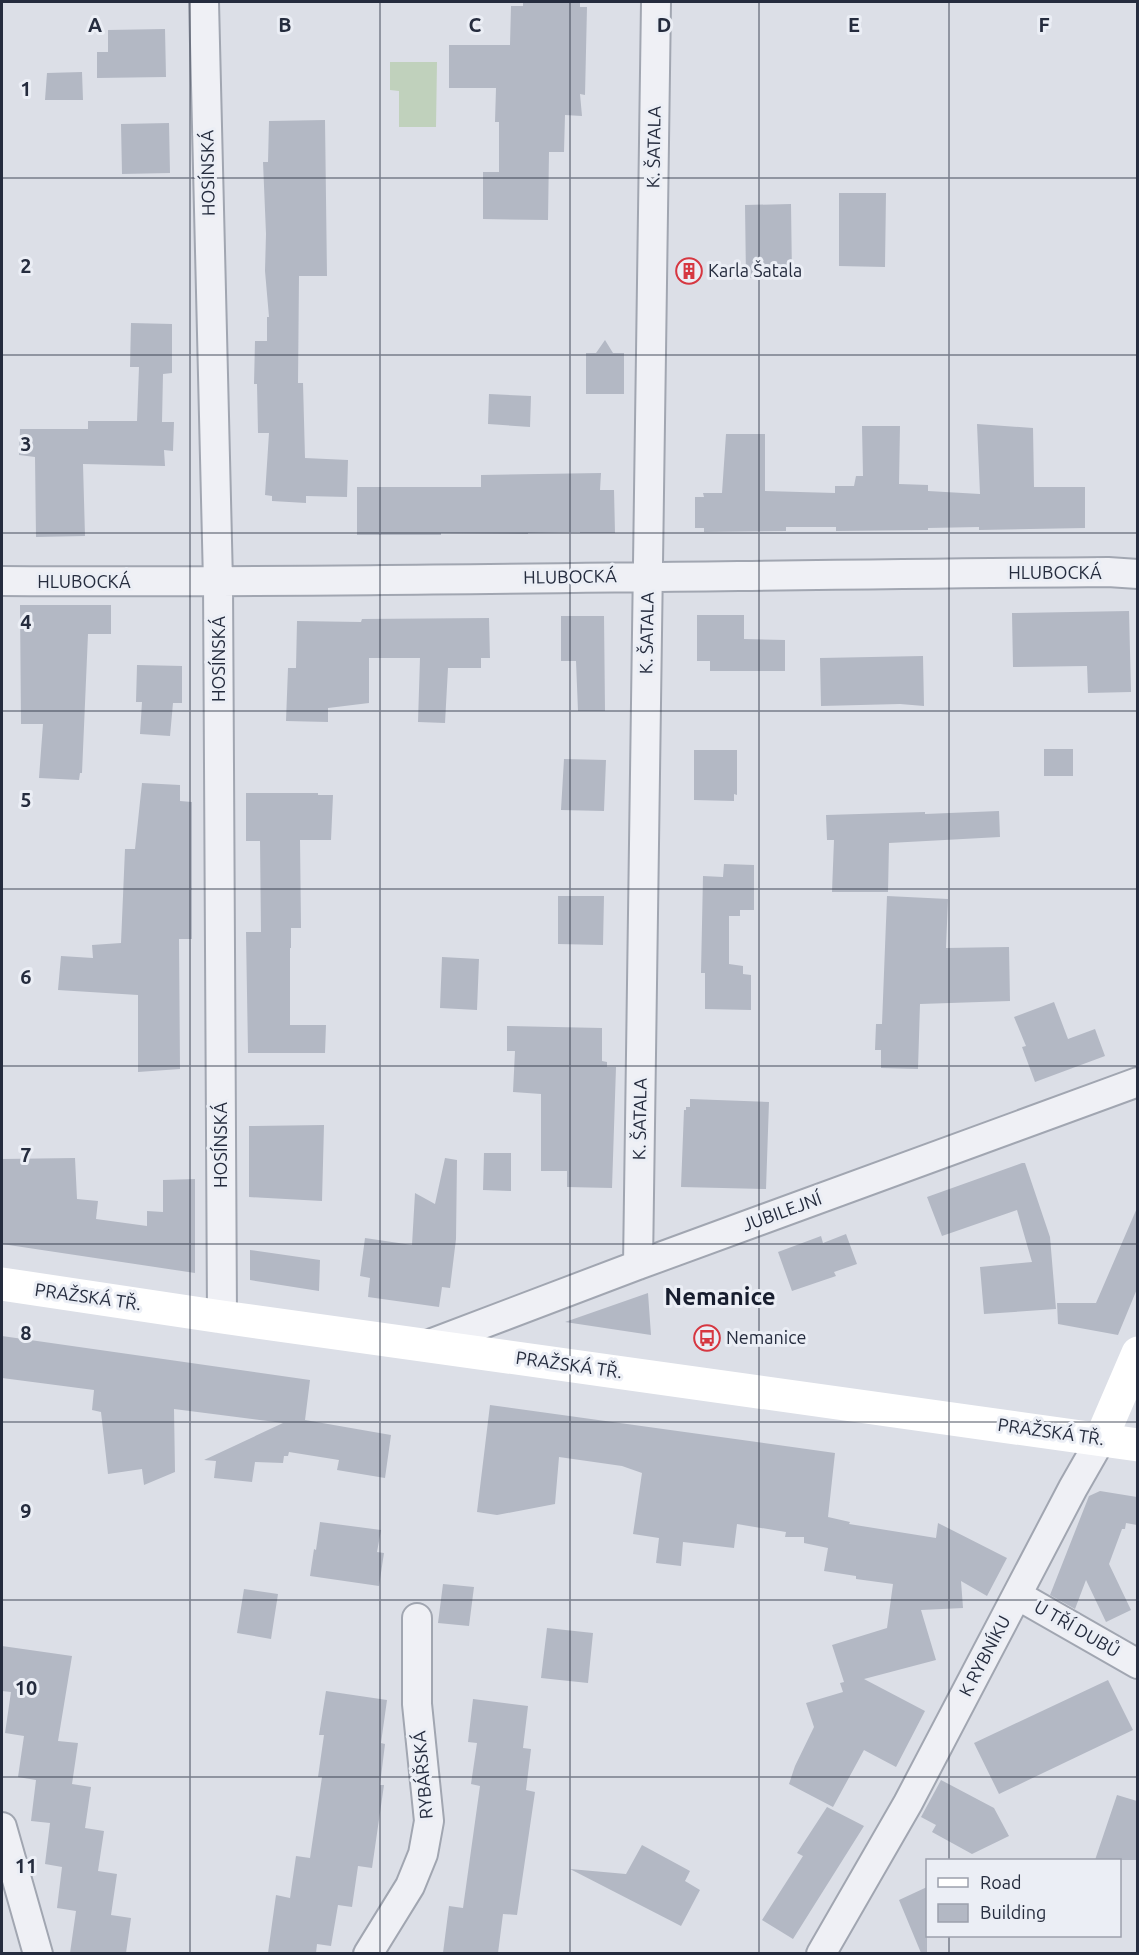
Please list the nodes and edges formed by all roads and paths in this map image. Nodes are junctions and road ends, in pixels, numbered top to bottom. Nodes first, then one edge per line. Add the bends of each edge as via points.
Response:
1 (204, 2) edge
2 (656, 2) edge
3 (1137, 574) edge
4 (647, 576) junction
5 (2, 581) edge
6 (218, 582) junction
7 (1137, 1082) edge
8 (638, 1264) junction
9 (2, 1284) edge
10 (222, 1317) junction
11 (428, 1345) junction
12 (1137, 1353) edge
13 (1101, 1439) junction
14 (1137, 1445) edge
15 (1017, 1595) junction
16 (417, 1618) dead end
17 (1137, 1664) edge
18 (2, 1827) edge
19 (38, 1953) edge
20 (368, 1953) edge
21 (821, 1953) edge

1 - 6 street, HOSÍNSKÁ
2 - 4 street, K. ŠATALA
3 - 4 street, HLUBOCKÁ
4 - 6 street, HLUBOCKÁ
4 - 8 street, K. ŠATALA
5 - 6 street, HLUBOCKÁ
6 - 10 street, HOSÍNSKÁ
7 - 8 street, JUBILEJNÍ
8 - 11 street, JUBILEJNÍ
9 - 10 main road, PRAŽSKÁ TŘ.
10 - 11 main road, PRAŽSKÁ TŘ.
11 - 13 main road, PRAŽSKÁ TŘ.
12 - 13 main road, K RYBNÍKU
13 - 14 main road, PRAŽSKÁ TŘ.
13 - 15 street, K RYBNÍKU
15 - 17 street, U TŘÍ DUBŮ
15 - 21 street, K RYBNÍKU via 908,1803
16 - 20 street, RYBÁŘSKÁ via 417,1704 429,1821 423,1854 410,1886
18 - 19 street

